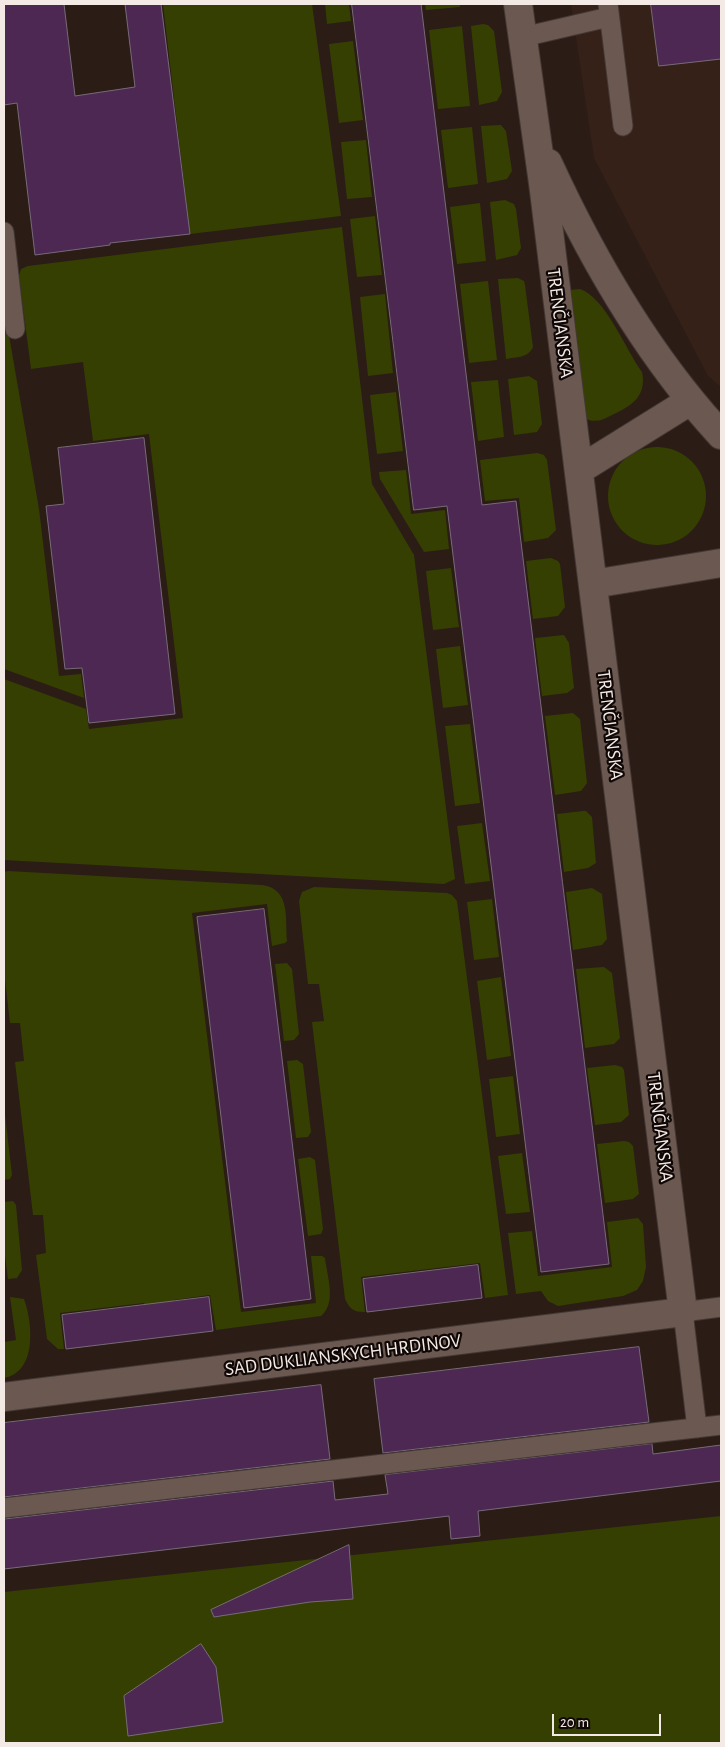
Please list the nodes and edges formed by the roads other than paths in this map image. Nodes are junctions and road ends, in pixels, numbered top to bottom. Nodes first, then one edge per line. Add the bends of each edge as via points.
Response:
1 (518, 4) edge
2 (609, 11) edge
3 (523, 38) junction
4 (623, 126) dead end
5 (537, 139) junction
6 (4, 232) edge
7 (15, 329) dead end
8 (690, 401) junction
9 (721, 435) edge
10 (579, 470) junction
11 (721, 562) edge
12 (593, 584) junction
13 (721, 1307) edge
14 (683, 1312) junction
15 (4, 1397) edge
16 (721, 1425) edge
17 (697, 1428) junction
18 (4, 1508) edge

1 - 3 street, TRENČIANSKA
2 - 3 lane
2 - 4 lane
3 - 5 street, TRENČIANSKA
5 - 8 street, TRENČIANSKA via 575,222 618,297
5 - 10 street, TRENČIANSKA
6 - 7 lane
8 - 9 street, TRENČIANSKA
8 - 10 street
10 - 12 street, TRENČIANSKA
11 - 12 street
12 - 14 street, TRENČIANSKA
13 - 14 lane
14 - 15 street, SAD DUKLIANSKYCH HRDINOV
14 - 17 lane
16 - 17 lane
17 - 18 lane

